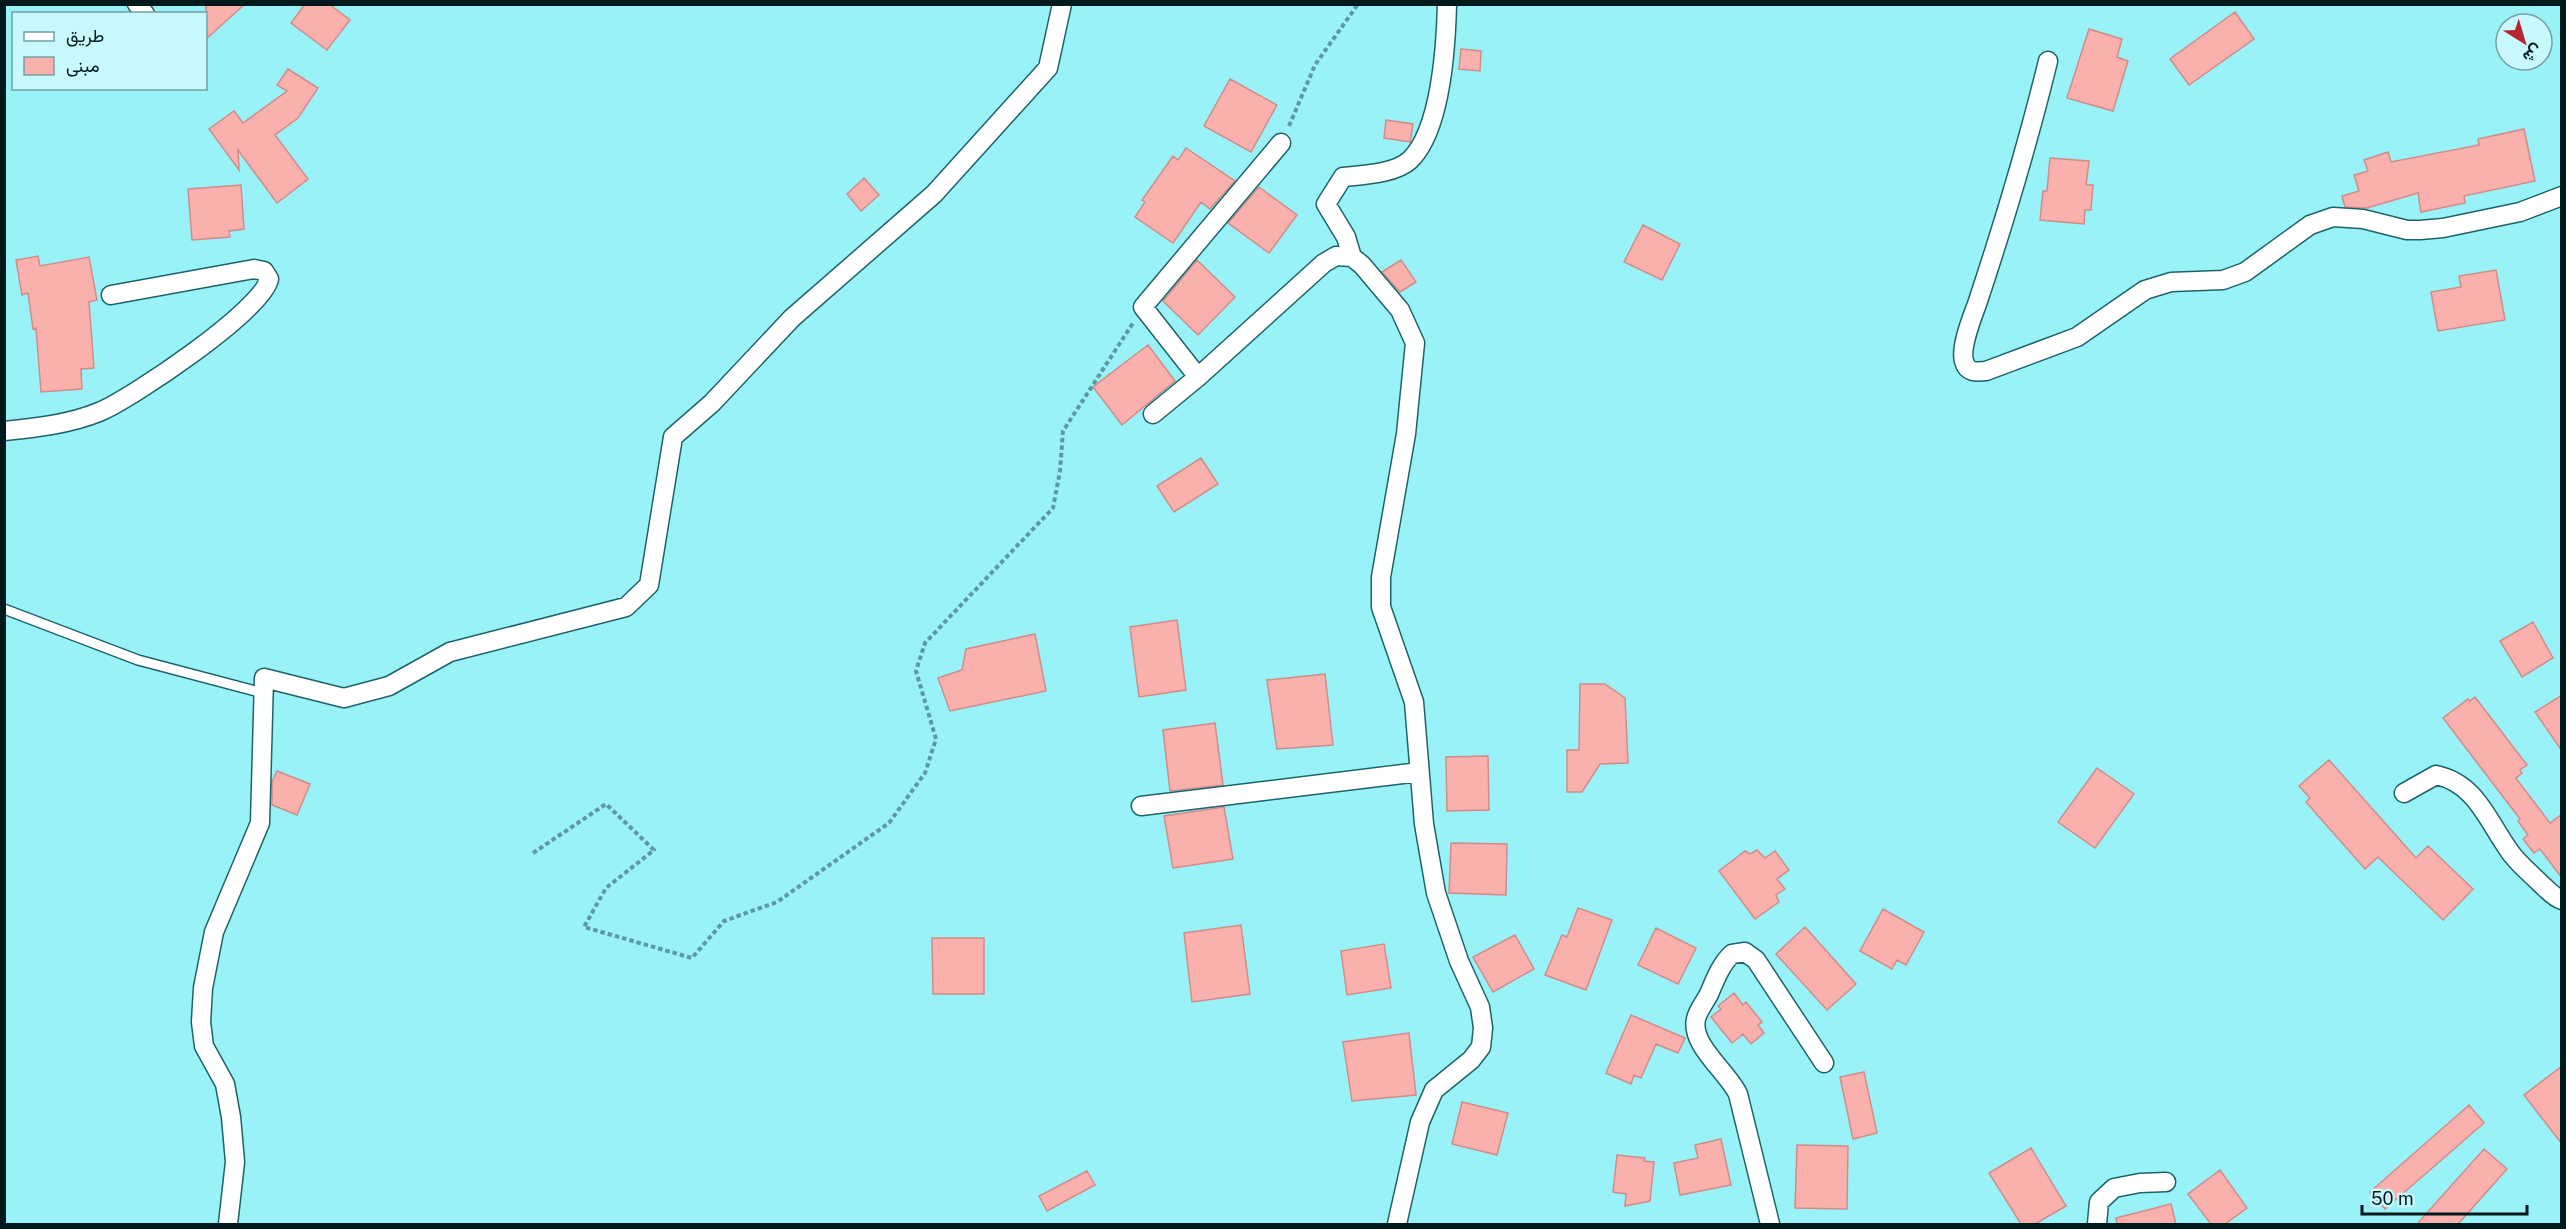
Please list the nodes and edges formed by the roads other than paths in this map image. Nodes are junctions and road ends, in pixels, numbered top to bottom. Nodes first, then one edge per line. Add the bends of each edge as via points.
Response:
1 (1062, 4) edge
2 (1447, 4) edge
3 (2048, 61) dead end
4 (1281, 143) road end
5 (2562, 196) edge
6 (1352, 257) junction
7 (111, 295) dead end
8 (1198, 377) junction
9 (1153, 414) dead end
10 (4, 431) edge
11 (4, 609) edge
12 (263, 693) junction
13 (1419, 772) junction
14 (2404, 793) dead end
15 (1141, 806) dead end
16 (2562, 900) edge
17 (1824, 1063) dead end
18 (2166, 1182) dead end
19 (228, 1224) edge
20 (1397, 1224) edge
21 (1770, 1224) edge
22 (2097, 1224) edge

1 - 12 street via 1047,68 934,194 792,318 712,403 673,437 649,585 626,607 450,652 389,686 344,698 264,678
2 - 6 street via 1446,53 1429,131 1409,161 1379,174 1343,177 1326,204 1346,237
3 - 5 street via 2012,200 1966,336 1963,360 1974,372 2077,337 2145,290 2171,282 2223,280 2246,272 2310,225 2334,217 2363,219 2407,230 2442,228 2520,212
4 - 8 street via 1143,307
6 - 8 street via 1336,256 1324,263
6 - 13 street via 1400,310 1415,343 1406,434 1381,577 1381,606 1414,702
7 - 10 street via 254,269 261,269 269,279 267,287 245,310 123,401 72,421
8 - 9 street
11 - 12 lane via 138,660
12 - 19 street via 260,823 214,932 203,988 204,1046 225,1084 231,1117 235,1162
13 - 15 street
13 - 20 street via 1436,893 1459,961 1480,1007 1483,1028 1481,1047 1472,1060 1434,1090 1420,1122
14 - 16 street via 2436,775 2451,778 2480,804 2509,850 2528,871
17 - 21 street via 1756,960 1745,952 1732,954 1696,1017 1696,1031 1738,1094
18 - 22 street via 2114,1188 2099,1202

